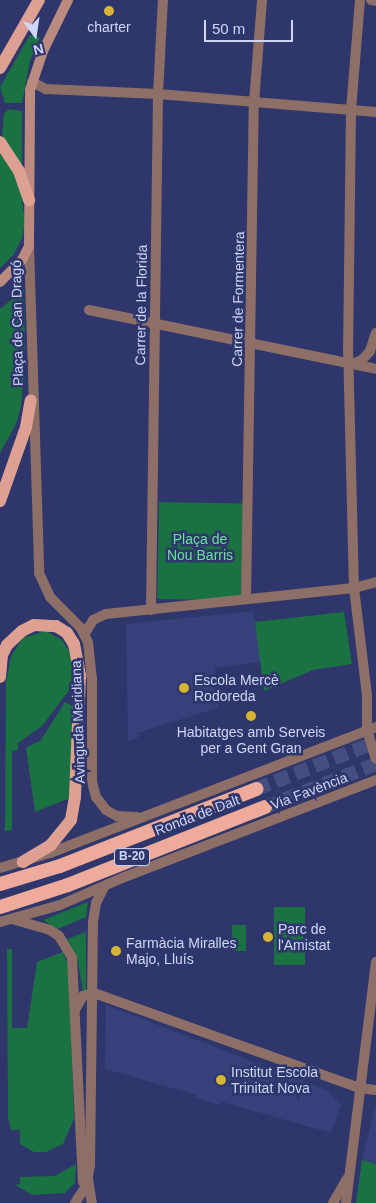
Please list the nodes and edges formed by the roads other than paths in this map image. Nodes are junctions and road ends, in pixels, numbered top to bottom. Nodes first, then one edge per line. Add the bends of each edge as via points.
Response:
1 (39, 0) edge
2 (163, 0) edge
3 (262, 0) edge
4 (360, 0) edge
5 (371, 0) edge
6 (66, 2) edge
7 (376, 2) edge
8 (0, 68) edge
9 (32, 82) junction
10 (158, 94) junction
11 (254, 102) junction
12 (351, 110) junction
13 (376, 112) edge
14 (0, 142) edge
15 (29, 200) junction
16 (29, 246) junction
17 (0, 282) edge
18 (89, 310) dead end
19 (154, 322) junction
20 (376, 333) edge
21 (250, 341) junction
22 (349, 365) junction
23 (376, 370) edge
24 (31, 400) junction
25 (0, 501) edge
26 (376, 582) edge
27 (354, 588) junction
28 (246, 599) junction
29 (151, 610) junction
30 (85, 633) junction
31 (0, 677) edge
32 (371, 728) edge
33 (376, 759) edge
34 (376, 780) edge
35 (256, 789) tunnel mouth
36 (264, 807) tunnel mouth
37 (141, 817) junction
38 (23, 862) junction
39 (0, 868) edge
40 (0, 884) edge
41 (104, 886) junction
42 (0, 907) edge
43 (12, 919) junction
44 (0, 922) edge
45 (376, 962) edge
46 (94, 993) junction
47 (76, 1008) junction
48 (359, 1088) junction
49 (376, 1090) edge
50 (350, 1174) junction
51 (88, 1178) junction
52 (78, 1199) edge
53 (92, 1203) edge
54 (333, 1203) edge
55 (346, 1203) edge

1 - 8 main road
2 - 10 street, Carrer de la Florida
3 - 11 street, Carrer de Formentera
4 - 12 street
5 - 7 street
6 - 9 main road, Plaça de Can Dragó via 42,51
9 - 10 street via 46,89
9 - 15 main road, Plaça de Can Dragó via 28,107
10 - 11 street
10 - 19 street, Carrer de la Florida
11 - 12 street
11 - 21 street, Carrer de Formentera
12 - 13 street
12 - 22 street
14 - 15 main road via 19,171
15 - 16 main road, Plaça de Can Dragó
16 - 17 main road, Plaça de Can Dragó via 22,260
16 - 24 street, Plaça de Can Dragó
18 - 19 street
19 - 21 street
19 - 29 street, Carrer de la Florida
20 - 22 street via 370,351 362,360
21 - 22 street
21 - 28 street, Carrer de Formentera
22 - 23 street
22 - 27 street
24 - 25 main road via 26,427
24 - 30 street via 39,573 50,598
26 - 27 street
27 - 28 street
27 - 32 street
28 - 29 street
29 - 30 street via 100,616
30 - 37 street, Avinguda Meridiana via 91,655 92,782 96,797 106,810 116,816
31 - 38 main road via 2,655 22,630 34,625 56,626 67,633 74,644 80,676 75,797 71,820 51,845
32 - 33 street
32 - 37 street
34 - 41 street, Via Favència
35 - 40 highway, Ronda de Dalt / B-20 via 60,866
36 - 42 highway, Ronda de Dalt / B-20 via 68,886
37 - 38 street
38 - 39 street
41 - 43 street, Via Favència via 60,905
41 - 46 street via 96,903 93,922
43 - 44 street, Via Favència
43 - 47 street via 50,930 68,948 75,970
45 - 48 street
46 - 47 street via 83,996
46 - 48 street
46 - 51 street
47 - 52 street
48 - 49 street
48 - 50 street
50 - 54 street
50 - 55 street
51 - 52 street
51 - 53 street

